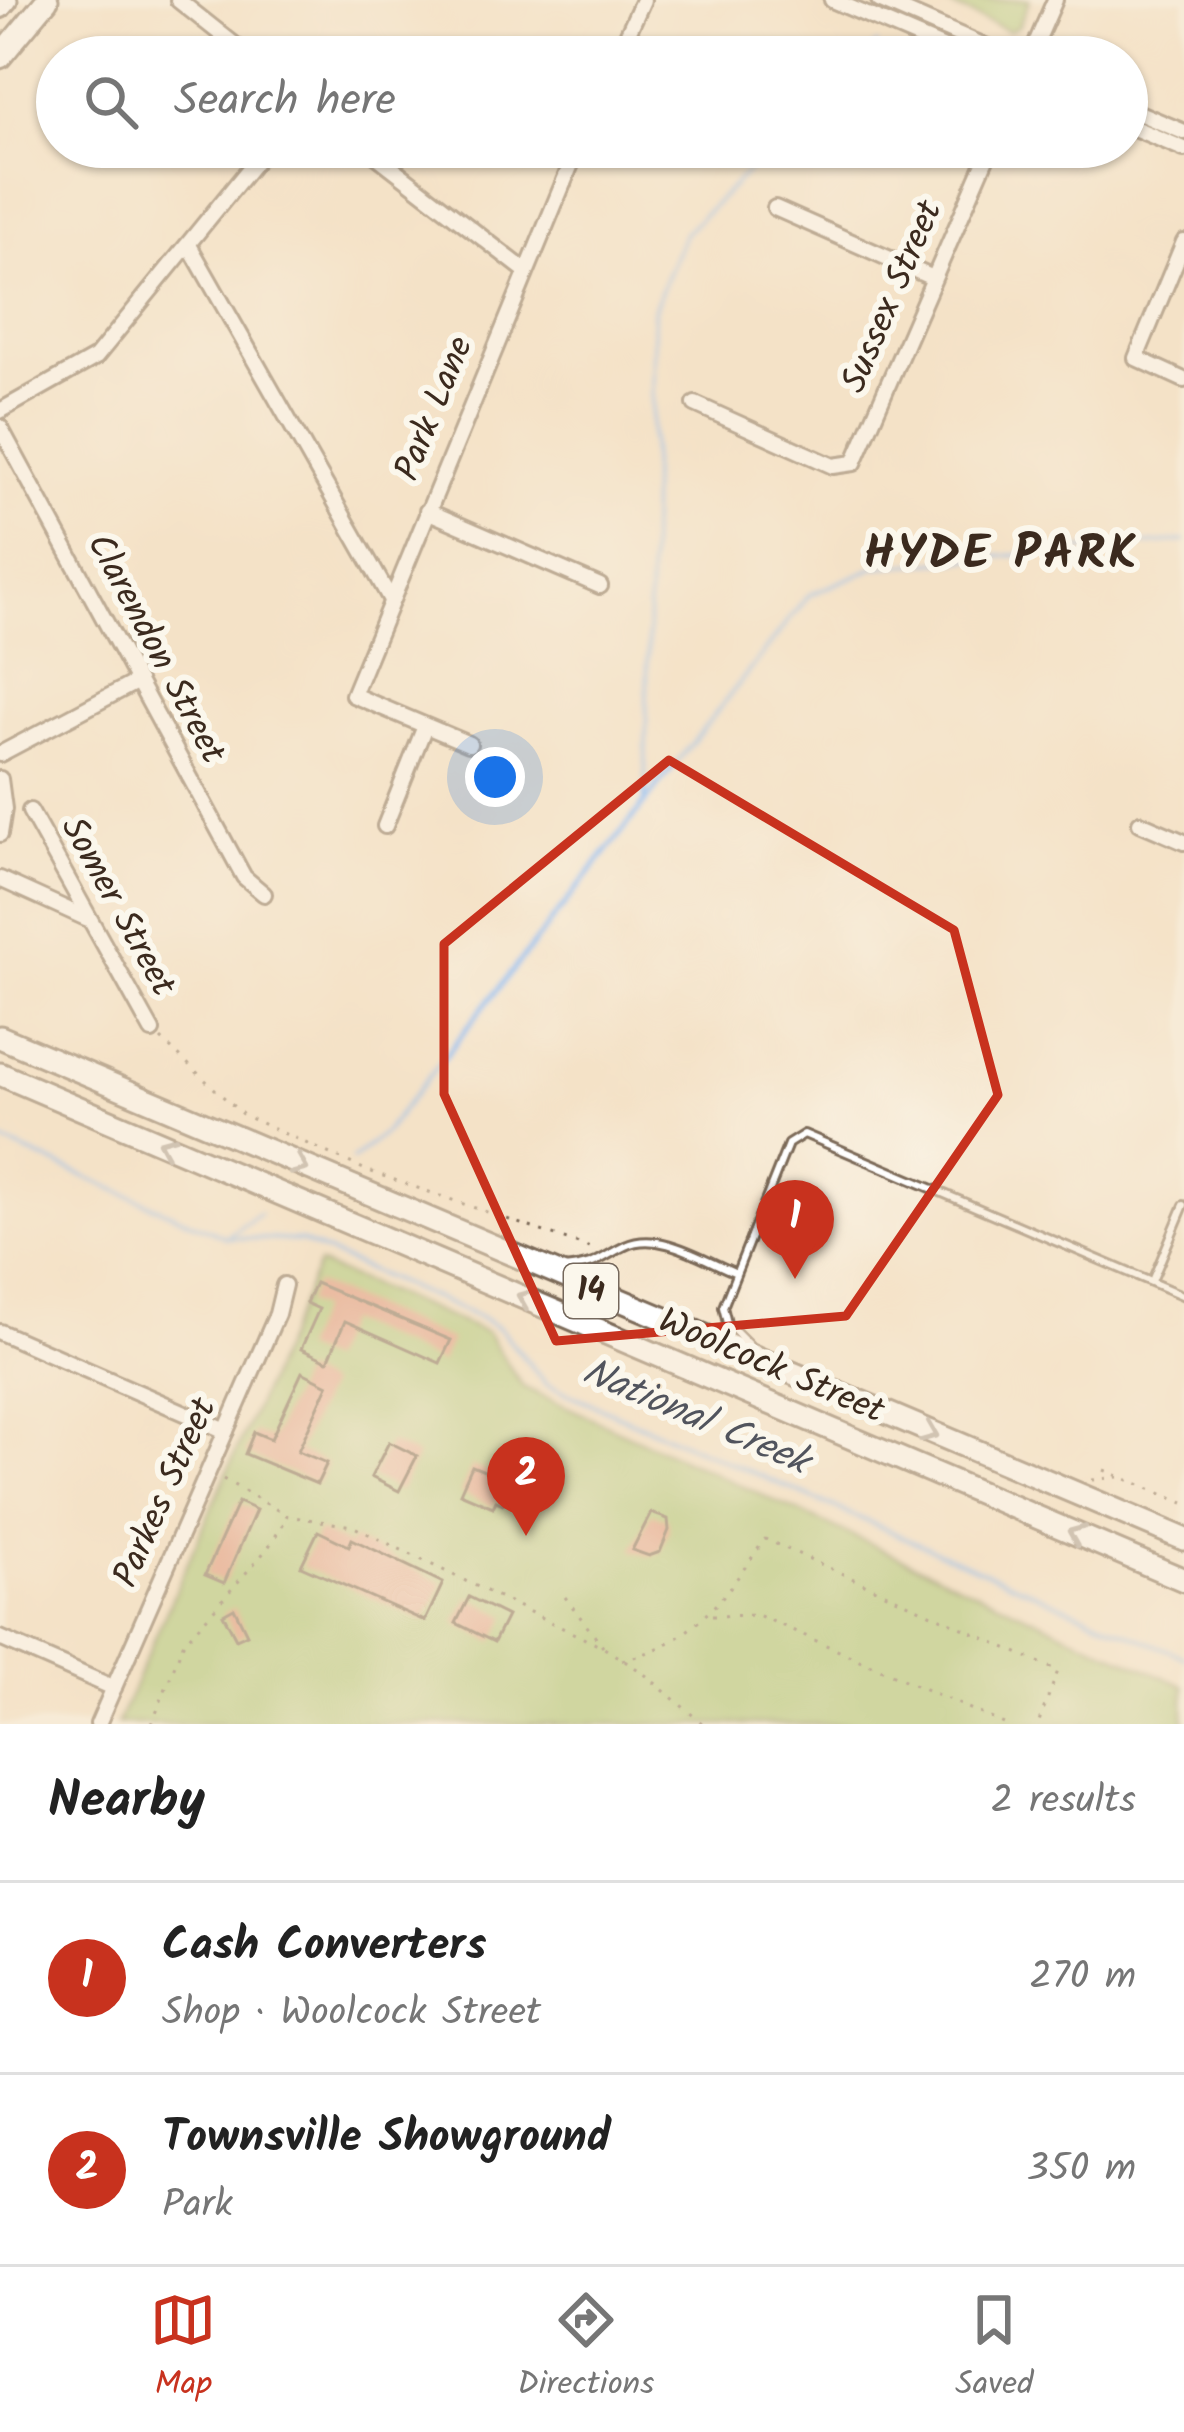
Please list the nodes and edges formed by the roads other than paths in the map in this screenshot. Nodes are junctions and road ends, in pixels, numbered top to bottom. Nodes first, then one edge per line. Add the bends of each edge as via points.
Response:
1 (6, 0) edge
2 (47, 0) edge
3 (178, 0) edge
4 (643, 0) edge
5 (832, 0) edge
6 (879, 0) edge
7 (1054, 0) edge
8 (0, 7) edge
9 (223, 36) edge
10 (627, 36) edge
11 (916, 36) edge
12 (962, 36) edge
13 (1039, 36) edge
14 (0, 57) edge
15 (1148, 116) edge
16 (1184, 132) edge
17 (1148, 134) edge
18 (1184, 149) edge
19 (250, 168) edge
20 (392, 168) edge
21 (569, 168) edge
22 (982, 168) edge
23 (775, 208) dead end
24 (1184, 242) edge
25 (189, 245) junction
26 (524, 269) junction
27 (933, 278) junction
28 (1184, 380) edge
29 (695, 404) dead end
30 (0, 411) edge
31 (0, 427) edge
32 (427, 511) junction
33 (600, 586) dead end
34 (391, 600) junction
35 (138, 681) junction
36 (425, 726) junction
37 (469, 744) dead end
38 (0, 754) edge
39 (0, 779) edge
40 (30, 811) dead end
41 (1140, 823) dead end
42 (386, 826) dead end
43 (0, 834) edge
44 (1184, 842) edge
45 (0, 879) edge
46 (264, 894) dead end
47 (86, 918) junction
48 (152, 1031) road end
49 (0, 1037) edge
50 (0, 1074) edge
51 (1184, 1205) edge
52 (544, 1271) junction
53 (734, 1272) junction
54 (1151, 1281) junction
55 (284, 1286) dead end
56 (1184, 1295) edge
57 (0, 1332) edge
58 (790, 1376) junction
59 (226, 1431) junction
60 (1054, 1483) junction
61 (1184, 1524) edge
62 (1184, 1539) edge
63 (1184, 1580) edge
64 (0, 1638) edge
65 (113, 1688) junction
66 (98, 1724) edge

1 - 8 main road
2 - 14 main road
3 - 9 street
4 - 10 street
5 - 11 street
6 - 12 street
7 - 13 street
15 - 16 street
17 - 18 street
19 - 25 street
20 - 26 street
21 - 26 street, Park Lane
22 - 27 street, Sussex Street
23 - 27 street
24 - 28 street via 1136,358
25 - 30 street via 97,357
25 - 34 street
26 - 32 street, Park Lane
27 - 29 street, Sussex Street via 848,468
31 - 35 street, Clarendon Street
32 - 33 street
32 - 34 street, Park Lane
34 - 36 street, Park Lane via 353,695
35 - 38 street
35 - 46 street, Clarendon Street via 244,877
36 - 37 street
36 - 42 street
39 - 43 street
40 - 47 street, Somer Street
41 - 44 street
45 - 47 street
47 - 48 street, Somer Street
49 -> 52 main road, Woolcock Street / 14
63 -> 50 main road, Woolcock Street / 14
51 - 54 lane
52 - 53 lane via 602,1263 626,1245 656,1240
52 - 58 main road, Woolcock Street / 14
53 - 54 lane via 788,1144 804,1134
53 - 58 lane via 723,1306 727,1323
54 - 56 lane
55 - 59 street, Parkes Street
57 - 59 street
58 -> 60 main road, Woolcock Street / 14
59 - 65 street, Parkes Street
60 - 61 main road
60 - 62 main road, Woolcock Street / 14
64 - 65 street
65 - 66 street, Parkes Street

